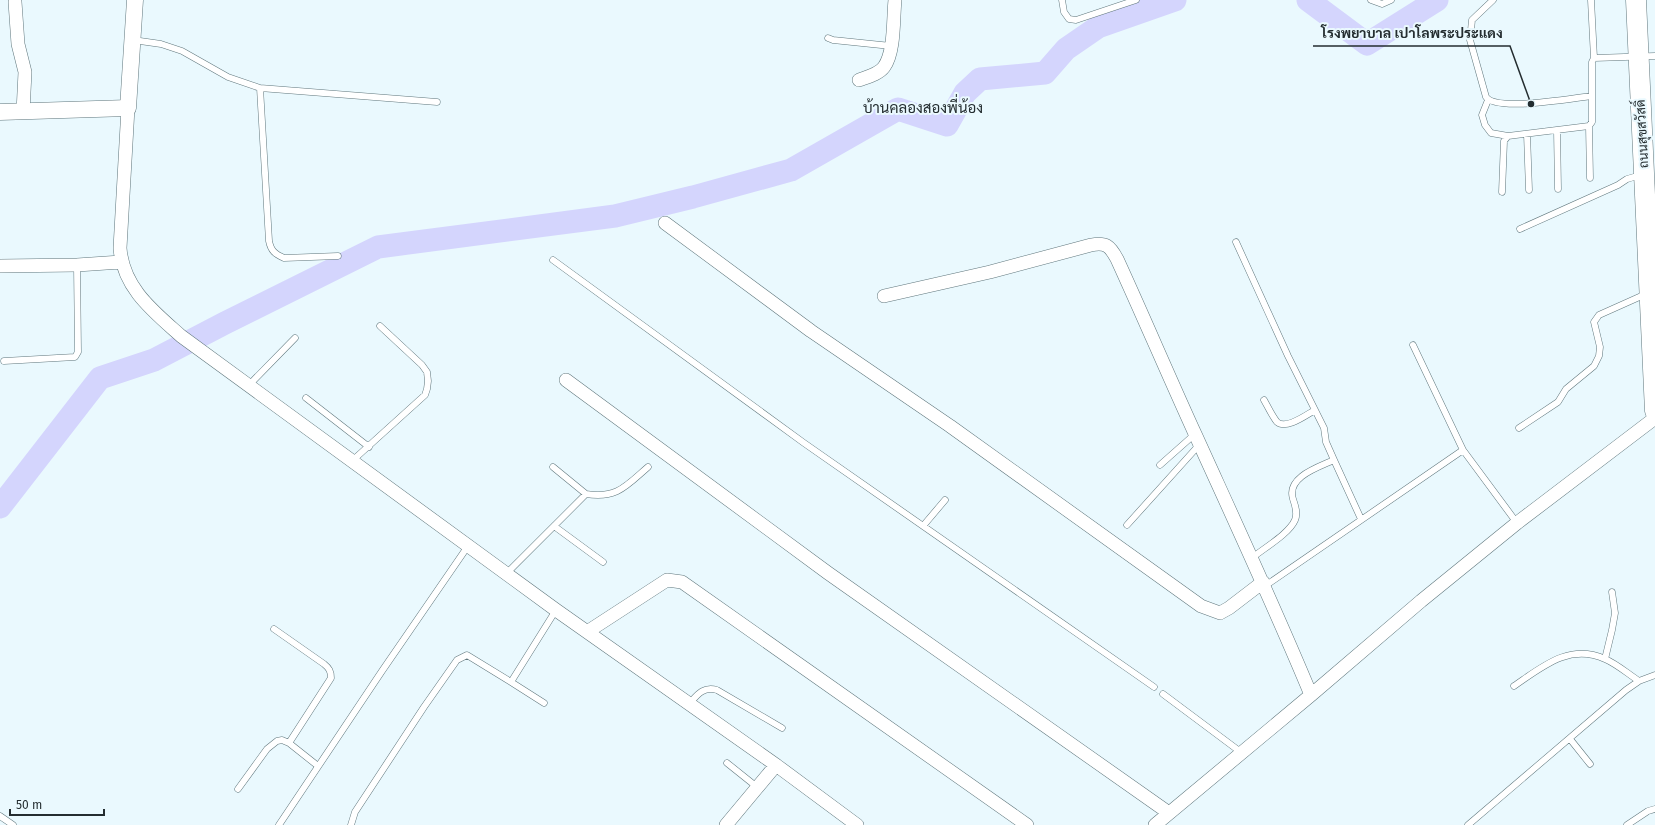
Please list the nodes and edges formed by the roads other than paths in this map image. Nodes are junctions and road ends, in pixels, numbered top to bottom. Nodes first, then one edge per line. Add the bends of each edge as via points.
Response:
1 (135, 0) edge
2 (895, 0) edge
3 (1062, 0) edge
4 (1136, 0) edge
5 (1371, 0) edge
6 (1391, 0) edge
7 (1493, 0) edge
8 (1591, 0) edge
9 (1636, 0) edge
10 (15, 2) dead end
11 (828, 38) dead end
12 (132, 40) junction
13 (891, 46) junction
14 (1647, 56) edge
15 (1594, 58) junction
16 (859, 80) dead end
17 (260, 88) junction
18 (1592, 96) junction
19 (1488, 100) junction
20 (436, 102) dead end
21 (128, 108) junction
22 (0, 112) edge
23 (23, 112) junction
24 (1589, 126) junction
25 (1557, 130) junction
26 (1527, 134) junction
27 (1508, 136) junction
28 (1644, 174) junction
29 (1590, 178) dead end
30 (1558, 189) dead end
31 (1529, 190) dead end
32 (1502, 192) dead end
33 (665, 222) dead end
34 (1520, 229) dead end
35 (1236, 242) dead end
36 (338, 256) dead end
37 (553, 260) dead end
38 (121, 262) junction
39 (0, 266) edge
40 (77, 266) junction
41 (1650, 293) junction
42 (884, 296) dead end
43 (380, 326) dead end
44 (295, 338) dead end
45 (1413, 345) dead end
46 (4, 361) dead end
47 (566, 380) dead end
48 (249, 385) junction
49 (306, 398) dead end
50 (1264, 400) dead end
51 (1315, 410) junction
52 (1655, 411) edge
53 (1655, 418) edge
54 (1519, 428) dead end
55 (1197, 439) junction
56 (369, 447) junction
57 (1463, 450) junction
58 (1334, 460) junction
59 (352, 461) junction
60 (1160, 465) dead end
61 (553, 467) dead end
62 (648, 467) dead end
63 (586, 494) junction
64 (945, 500) dead end
65 (1361, 520) junction
66 (1517, 523) junction
67 (1127, 525) dead end
68 (554, 526) junction
69 (923, 526) junction
70 (468, 546) junction
71 (1252, 558) junction
72 (603, 562) dead end
73 (506, 574) junction
74 (1264, 584) junction
75 (1612, 592) dead end
76 (556, 610) junction
77 (274, 629) dead end
78 (587, 632) junction
79 (1605, 659) junction
80 (1655, 675) edge
81 (1639, 681) junction
82 (511, 682) junction
83 (1514, 686) dead end
84 (1154, 687) dead end
85 (1163, 694) dead end
86 (1312, 695) junction
87 (544, 703) dead end
88 (689, 704) junction
89 (782, 728) dead end
90 (1570, 739) junction
91 (289, 743) junction
92 (1242, 753) junction
93 (727, 763) dead end
94 (1590, 764) dead end
95 (776, 765) junction
96 (318, 766) junction
97 (238, 788) dead end
98 (757, 788) junction
99 (1655, 809) edge
100 (1169, 813) junction
101 (0, 816) edge
102 (13, 825) edge
103 (279, 825) edge
104 (351, 825) edge
105 (726, 825) edge
106 (857, 825) edge
107 (1027, 825) edge
108 (1155, 825) edge
109 (1468, 825) edge
110 (1627, 825) edge

1 - 12 street
2 - 13 street
3 - 4 lane via 1064,12 1069,20 1076,20
5 - 6 lane via 1382,4
7 - 19 lane via 1472,20 1470,40
8 - 15 lane
9 - 14 main road, ถนนสุขสวัสดิ์
10 - 23 street via 18,44 25,72
11 - 13 lane
12 - 17 lane via 161,44 182,52 228,77
12 - 21 street
13 - 16 street via 884,68
14 - 15 lane
14 - 28 main road, ถนนสุขสวัสดิ์
15 - 18 lane
17 - 20 lane
17 - 36 lane via 271,249 284,258
18 - 19 lane via 1512,105
18 - 24 lane via 1592,122
19 - 27 lane via 1482,115 1484,125 1491,133
21 - 23 street
21 - 38 street
22 - 23 street
24 - 25 lane
24 - 29 lane
25 - 26 lane
25 - 30 lane
26 - 27 lane
26 - 31 lane
27 - 32 lane via 1504,141
28 - 34 lane via 1627,179
28 - 41 main road, ถนนสุขสวัสดิ์
33 - 74 street via 811,331 950,426 1201,606 1220,613
35 - 51 lane
37 - 69 lane via 683,356
38 - 40 street
38 - 48 street via 138,294 154,312 181,336
39 - 40 street
40 - 46 lane via 78,352 75,357
41 - 52 main road, ถนนสุขสวัสดิ์
41 - 54 lane via 1599,315 1594,322 1600,347 1594,366 1566,389 1558,402
42 - 55 street via 1101,243 1113,251 1117,259
43 - 56 lane via 422,365 427,372 428,389 419,402
44 - 48 lane
45 - 57 lane
47 - 100 street via 828,573
48 - 59 street
49 - 56 lane
50 - 51 lane via 1278,422 1283,424 1291,423
51 - 58 lane via 1324,428 1326,442
53 - 66 street
55 - 60 lane
55 - 67 lane
55 - 71 street
56 - 59 lane
57 - 65 lane
57 - 66 lane
58 - 65 lane
58 - 71 lane via 1312,470 1293,485 1291,495 1296,518 1292,527
59 - 70 street
61 - 63 lane
62 - 63 lane via 620,491 608,496
63 - 68 lane
64 - 69 lane
65 - 74 lane
66 - 86 street
68 - 72 lane
68 - 73 lane
69 - 84 lane
70 - 73 street
70 - 96 lane
71 - 74 street
73 - 76 street
74 - 86 street
75 - 79 lane via 1614,613
76 - 78 street
76 - 82 lane
77 - 91 lane via 324,664 331,672 331,678
78 - 88 street
78 - 107 street via 667,580 682,582
79 - 81 lane
79 - 83 lane via 1587,654 1572,654 1553,661
80 - 81 lane
81 - 90 lane
82 - 87 lane
82 - 104 lane via 467,655 457,660 355,812
85 - 92 lane
86 - 92 street
88 - 89 lane via 702,690 710,688
88 - 95 street
90 - 94 lane
90 - 109 lane
91 - 96 lane
91 - 97 lane via 282,740 273,743
92 - 100 street
93 - 98 lane
95 - 98 street
95 - 106 street
96 - 103 lane
98 - 105 street
99 - 110 lane
100 - 108 street
101 - 102 lane

